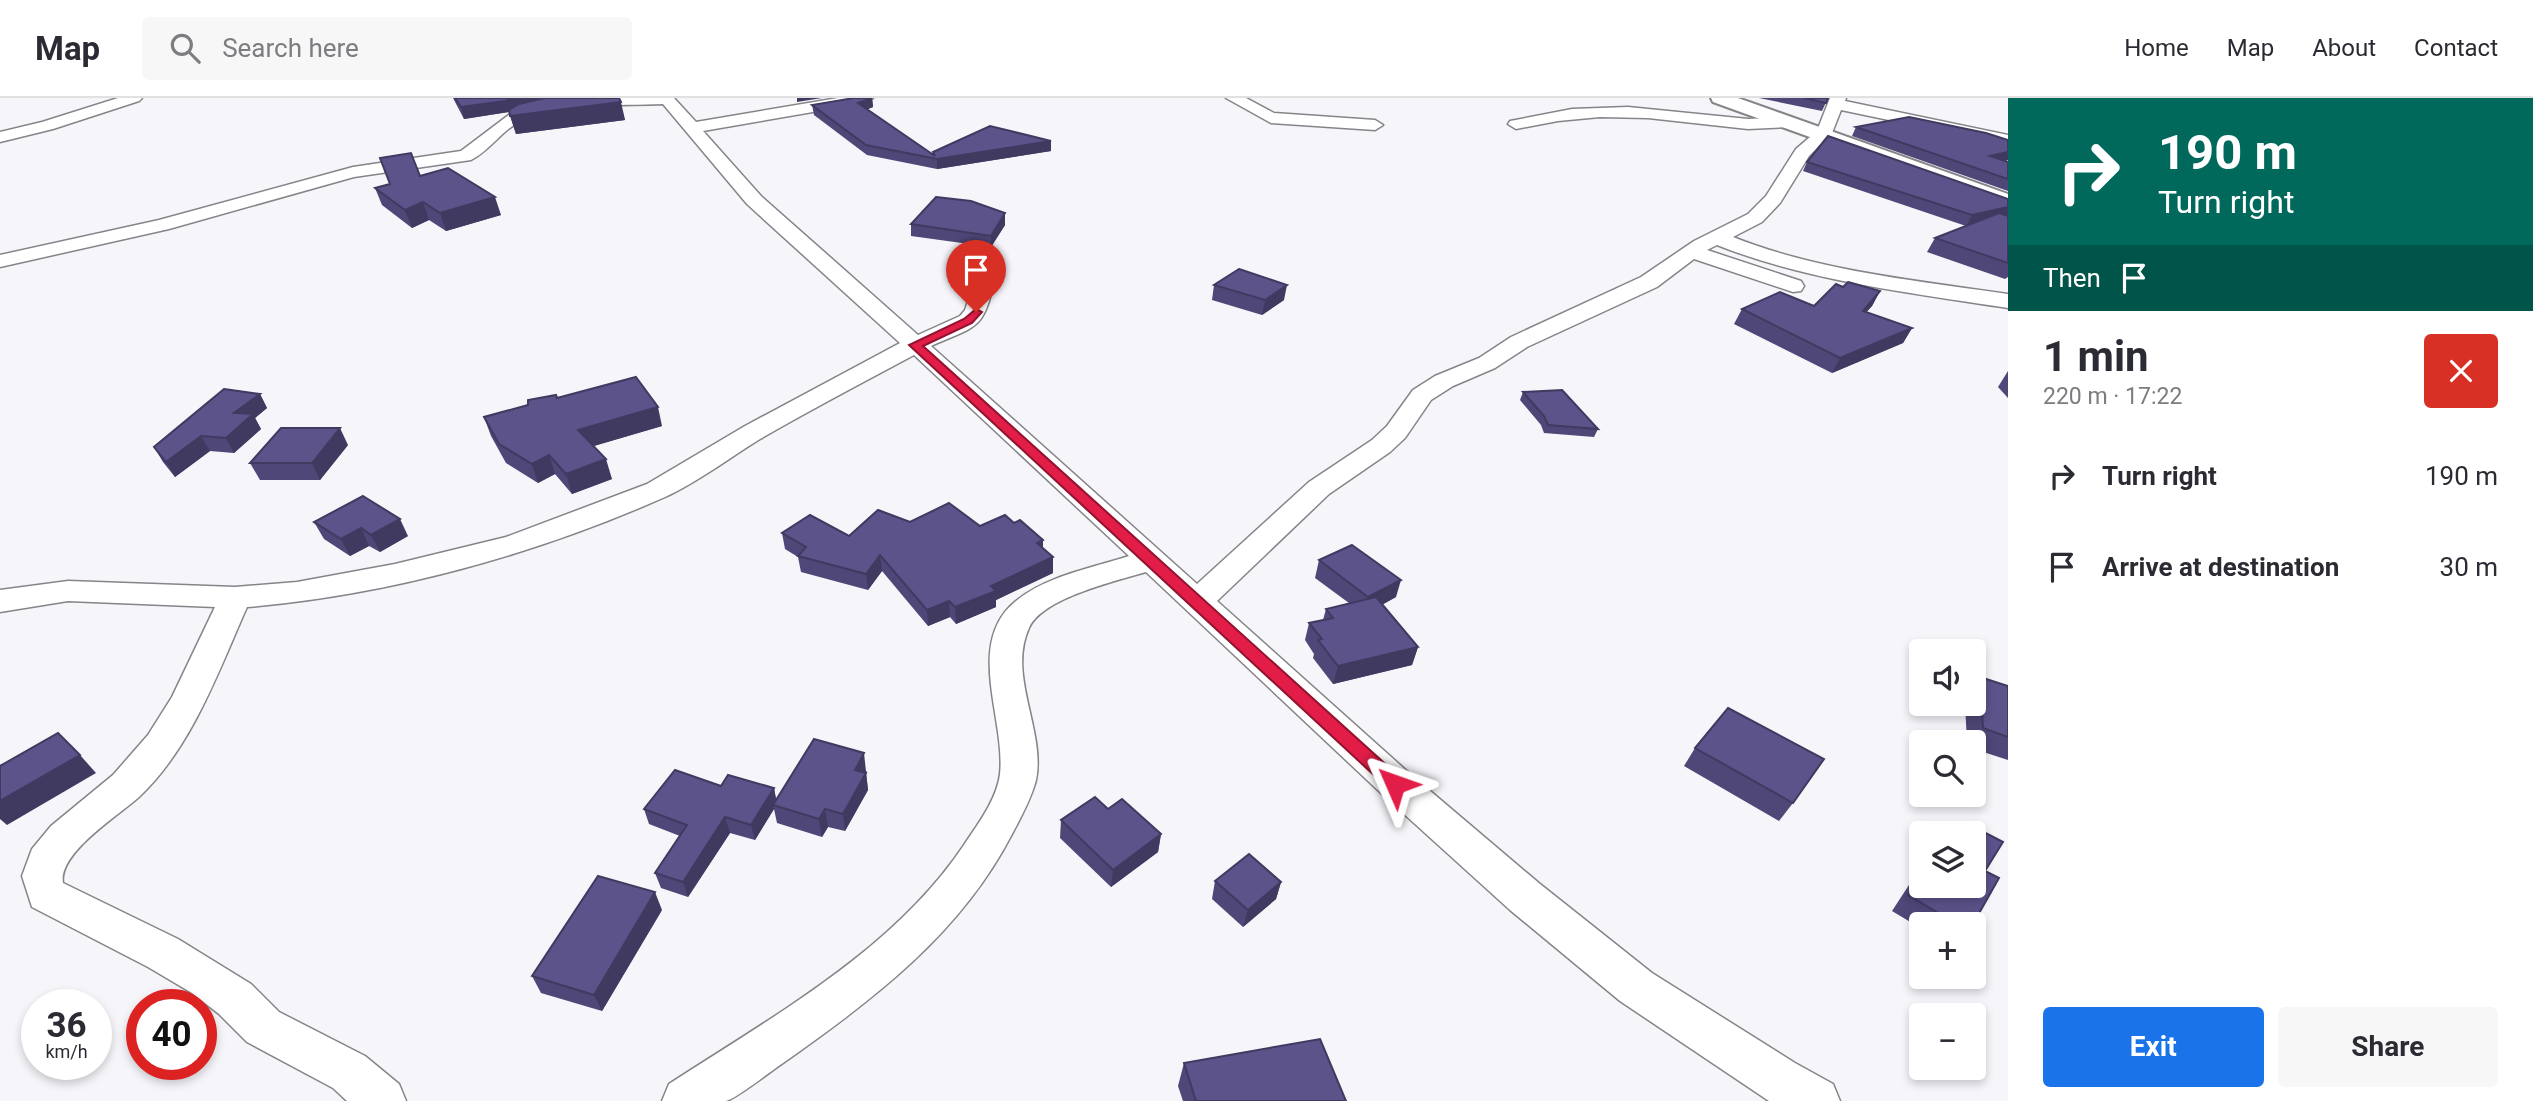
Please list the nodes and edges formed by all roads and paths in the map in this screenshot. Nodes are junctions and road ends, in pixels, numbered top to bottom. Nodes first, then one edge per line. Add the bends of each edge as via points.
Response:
1 (134, 98) edge
2 (667, 98) edge
3 (865, 98) edge
4 (1234, 98) edge
5 (1720, 98) edge
6 (1838, 101) edge
7 (1516, 117) dead end
8 (1540, 118) junction
9 (1788, 121) junction
10 (1375, 125) dead end
11 (692, 128) junction
12 (1580, 131) dead end
13 (1824, 133) junction
14 (0, 137) edge
15 (2008, 140) edge
16 (2008, 202) edge
17 (1716, 237) junction
18 (1692, 252) junction
19 (0, 261) edge
20 (984, 278) dead end
21 (1793, 286) dead end
22 (2008, 301) edge
23 (915, 345) junction
24 (1152, 559) junction
25 (235, 597) junction
26 (0, 601) edge
27 (1197, 602) junction
28 (382, 1101) edge
29 (686, 1101) edge
30 (1816, 1101) edge

1 - 14 street
2 - 11 street
2 - 19 street via 542,109 505,123 478,150 465,156 353,172 162,225
3 - 11 street
4 - 10 street via 1271,118
5 - 9 main road
6 - 13 street
6 - 15 street
7 - 8 street
8 - 9 street via 1629,112 1762,126
8 - 12 street
9 - 13 main road
11 - 23 street via 754,201
13 - 16 main road
13 - 17 street via 1802,153 1755,218
17 - 18 street
17 - 22 street via 1768,258
18 - 21 street
18 - 27 street via 1650,282 1519,342 1422,395 1381,446 1319,488
20 - 23 street via 976,312 968,321
23 - 24 street
23 - 25 street via 623,505 515,544 395,574 297,592
24 - 27 street
24 - 29 street via 1052,595 1024,611 1011,632 1008,690 1019,741 1018,778 964,878 911,936 847,989
25 - 26 street via 68,592
25 - 28 street via 157,752 127,785 80,822 46,862 41,876 46,894 207,979 263,1027 349,1072
27 - 30 street via 1465,845 1636,987

